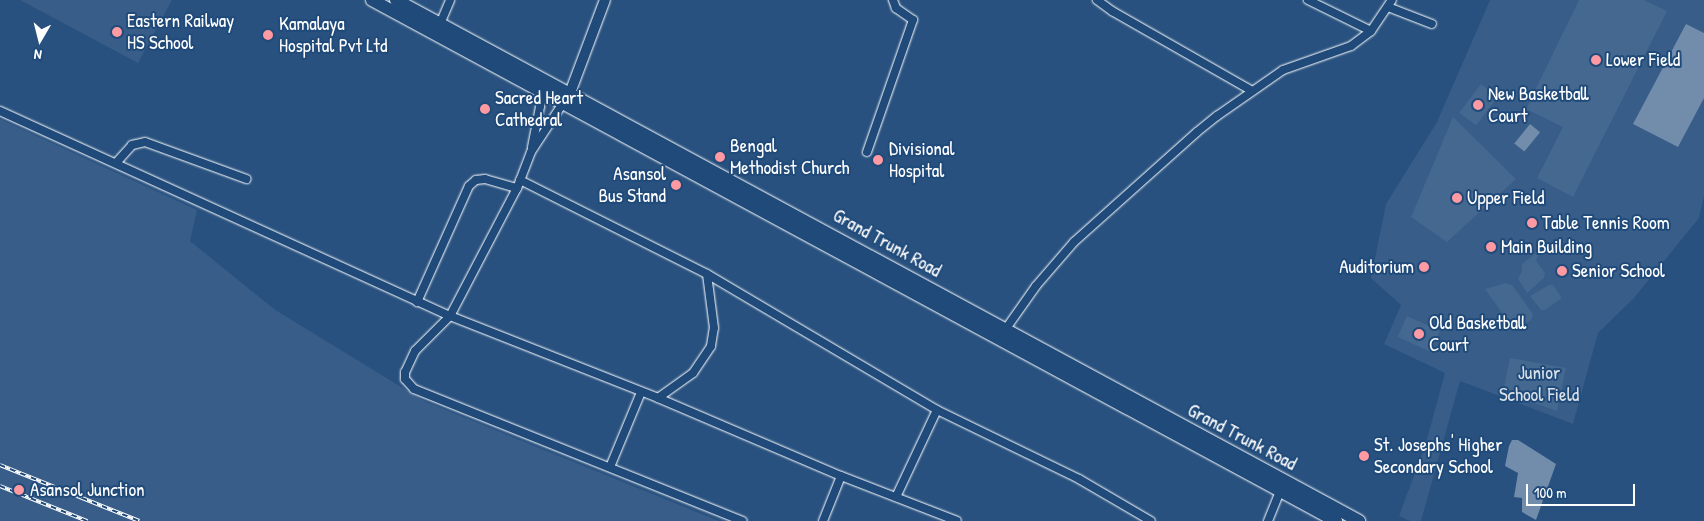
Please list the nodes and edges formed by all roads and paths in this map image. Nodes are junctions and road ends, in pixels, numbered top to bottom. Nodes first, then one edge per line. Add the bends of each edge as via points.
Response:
1 (372, 0) edge
2 (396, 0) edge
3 (450, 0) edge
4 (605, 0) edge
5 (893, 0) edge
6 (1097, 0) edge
7 (1308, 0) edge
8 (1390, 3) edge
9 (440, 24) junction
10 (1432, 24) dead end
11 (1371, 31) junction
12 (1252, 91) junction
13 (543, 92) junction
14 (567, 98) junction
15 (0, 110) edge
16 (531, 152) junction
17 (867, 152) dead end
18 (116, 162) junction
19 (246, 178) dead end
20 (520, 180) junction
21 (517, 188) junction
22 (707, 274) junction
23 (417, 302) junction
24 (450, 316) junction
25 (1005, 330) junction
26 (641, 392) junction
27 (658, 398) junction
28 (937, 410) junction
29 (610, 467) junction
30 (841, 476) junction
31 (1282, 486) junction
32 (896, 498) junction
33 (742, 521) edge
34 (823, 521) edge
35 (957, 521) edge
36 (1151, 521) edge
37 (1268, 521) edge
38 (1336, 521) edge
39 (1359, 521) edge

1 - 13 main road
2 - 9 main road, Grand Trunk Road
3 - 9 street
4 - 14 street
5 - 17 street via 896,8 913,20
6 - 12 street
7 - 11 street
8 - 10 street
8 - 11 street
9 - 14 main road, Grand Trunk Road
11 - 12 street via 1345,50 1290,67
12 - 25 street via 1197,132 1074,242 1036,286
13 - 14 main road
13 - 16 street
14 - 16 street
14 - 25 main road, Grand Trunk Road
14 - 31 main road
15 - 18 street
16 - 20 street
18 - 19 street via 132,145 145,142
18 - 23 street
20 - 21 street
20 - 22 street
21 - 23 street via 485,179 476,180 469,186
21 - 24 street
22 - 27 street via 714,328 711,346 694,373
22 - 28 street
23 - 24 street
24 - 26 street
24 - 29 street via 411,357 405,372 408,385
25 - 31 main road, Grand Trunk Road
26 - 27 street
26 - 29 street
27 - 30 street
28 - 32 street
28 - 36 street via 1079,479
29 - 33 street
30 - 32 street
30 - 34 street
31 - 37 street
31 - 38 main road
31 - 39 main road, Grand Trunk Road
32 - 35 street

